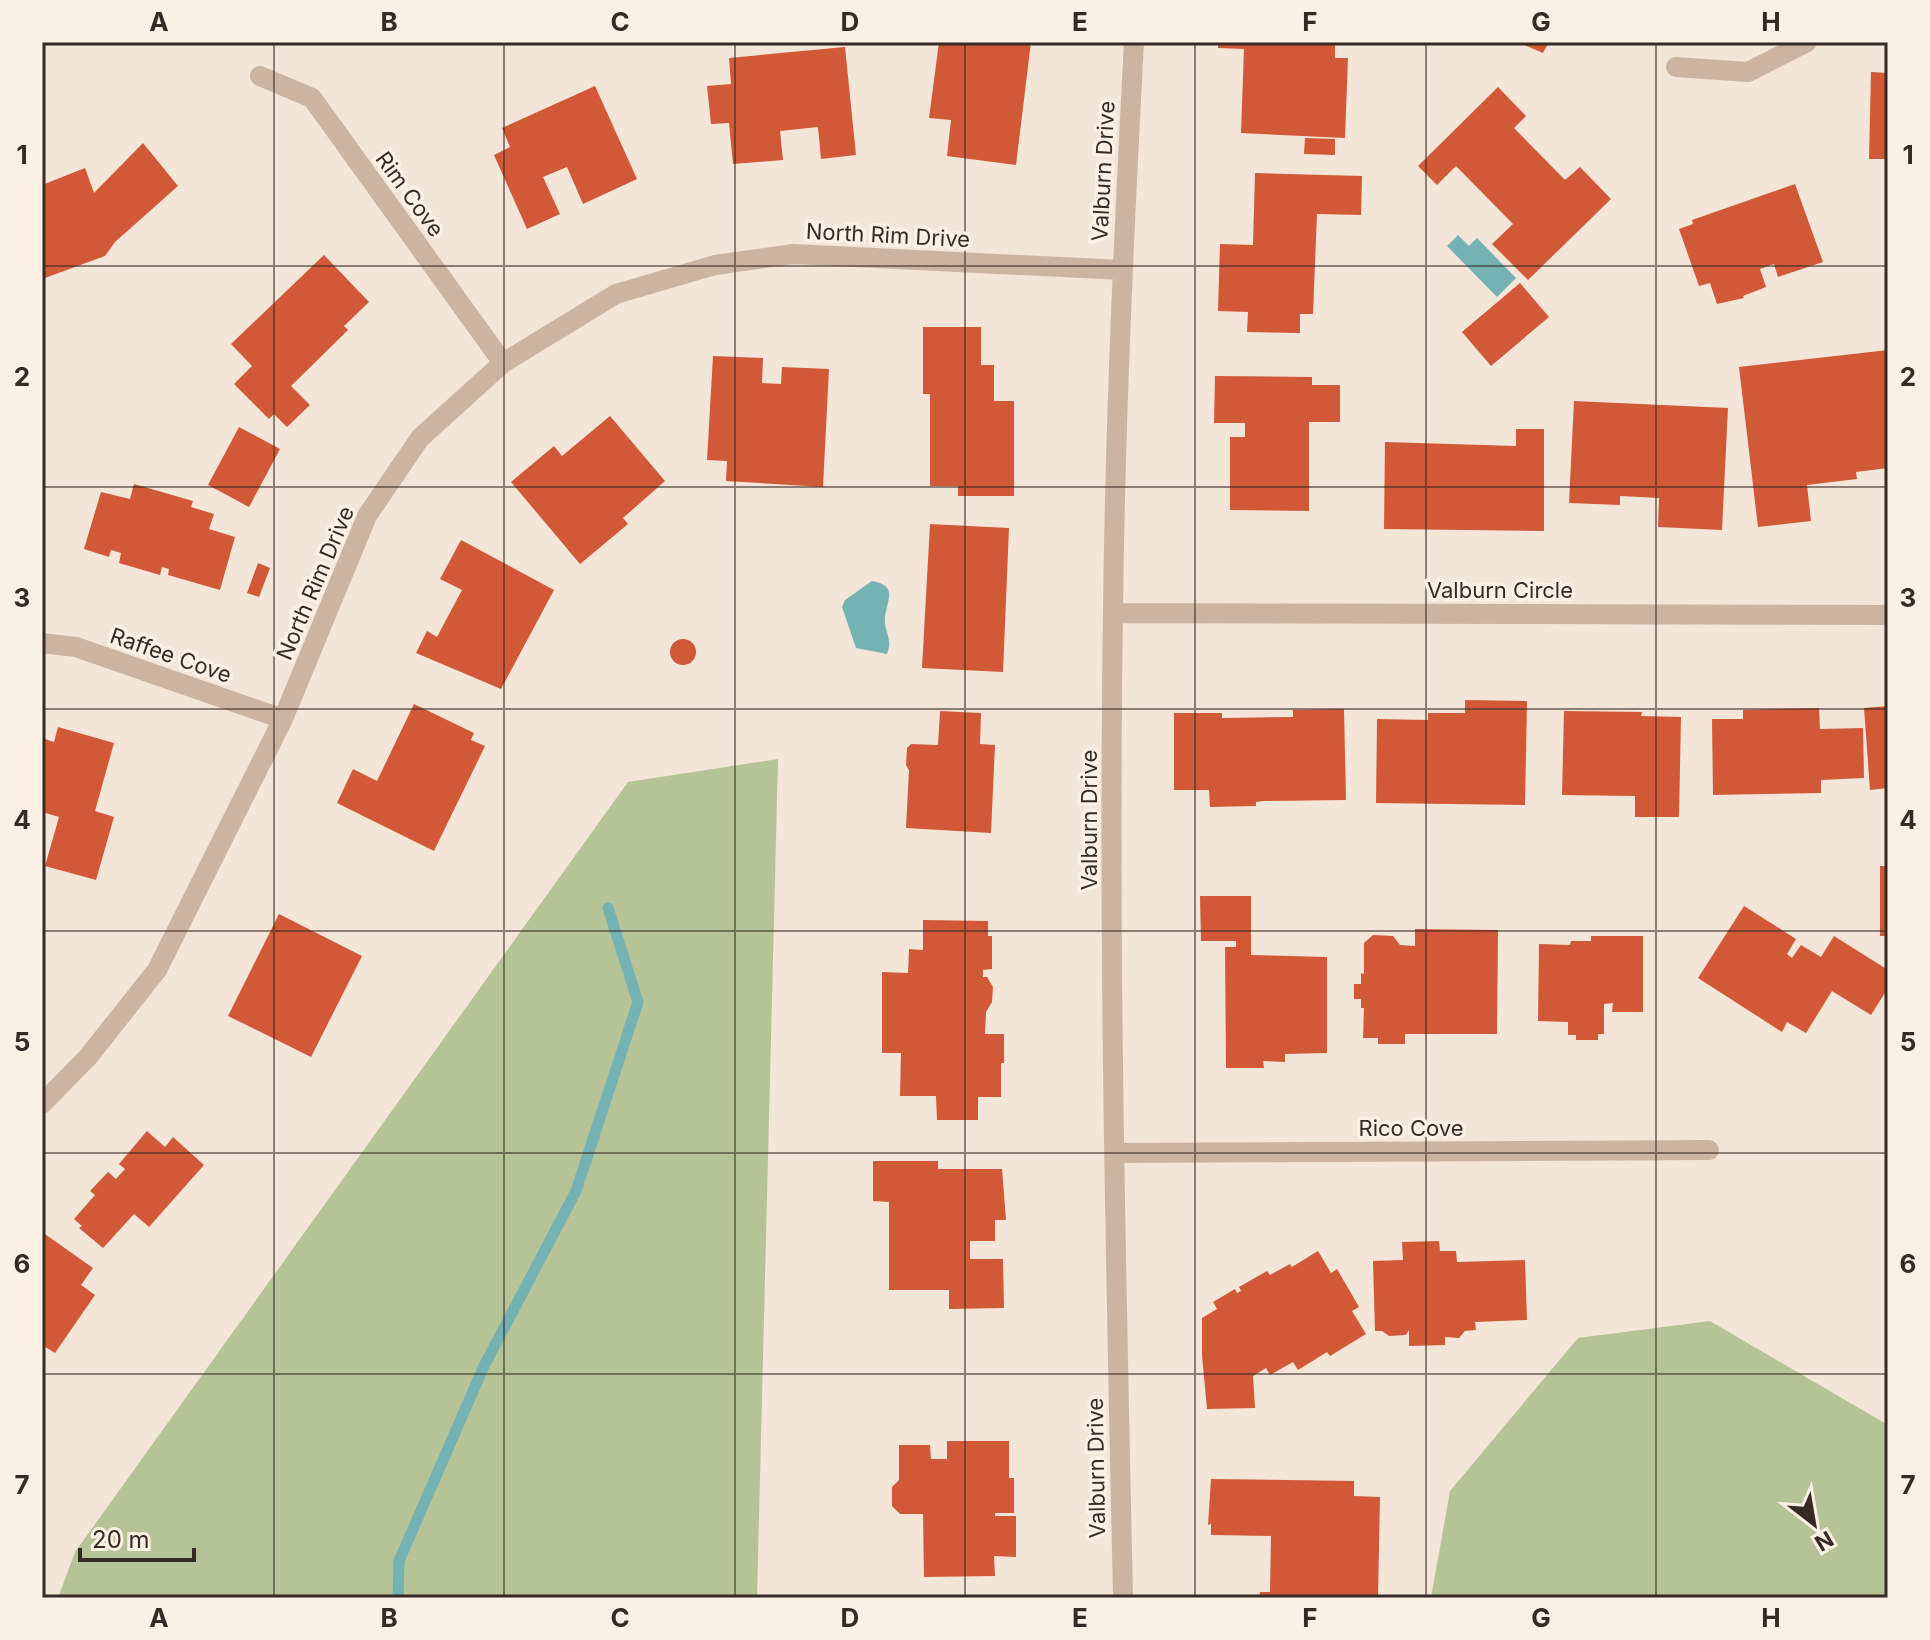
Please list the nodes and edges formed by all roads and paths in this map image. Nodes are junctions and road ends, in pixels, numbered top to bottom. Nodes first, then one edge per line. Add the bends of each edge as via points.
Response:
1 (1134, 42) edge
2 (1807, 42) edge
3 (1676, 67) dead end
4 (260, 76) dead end
5 (1122, 270) junction
6 (503, 363) junction
7 (1113, 613) junction
8 (1888, 615) edge
9 (42, 643) edge
10 (283, 719) junction
11 (42, 1104) edge
12 (1709, 1150) dead end
13 (1114, 1153) junction
14 (1123, 1598) edge

1 - 5 street, Valburn Drive
2 - 3 street via 1748,72
4 - 6 street, Rim Cove via 312,98
5 - 6 street, North Rim Drive via 793,254 715,265 616,294
5 - 7 street, Valburn Drive
6 - 10 street, North Rim Drive via 420,438 367,516
7 - 8 street, Valburn Circle
7 - 13 street, Valburn Drive
9 - 10 street, Raffee Cove via 76,647
10 - 11 street, North Rim Drive via 157,970 88,1057
12 - 13 street, Rico Cove
13 - 14 street, Valburn Drive

